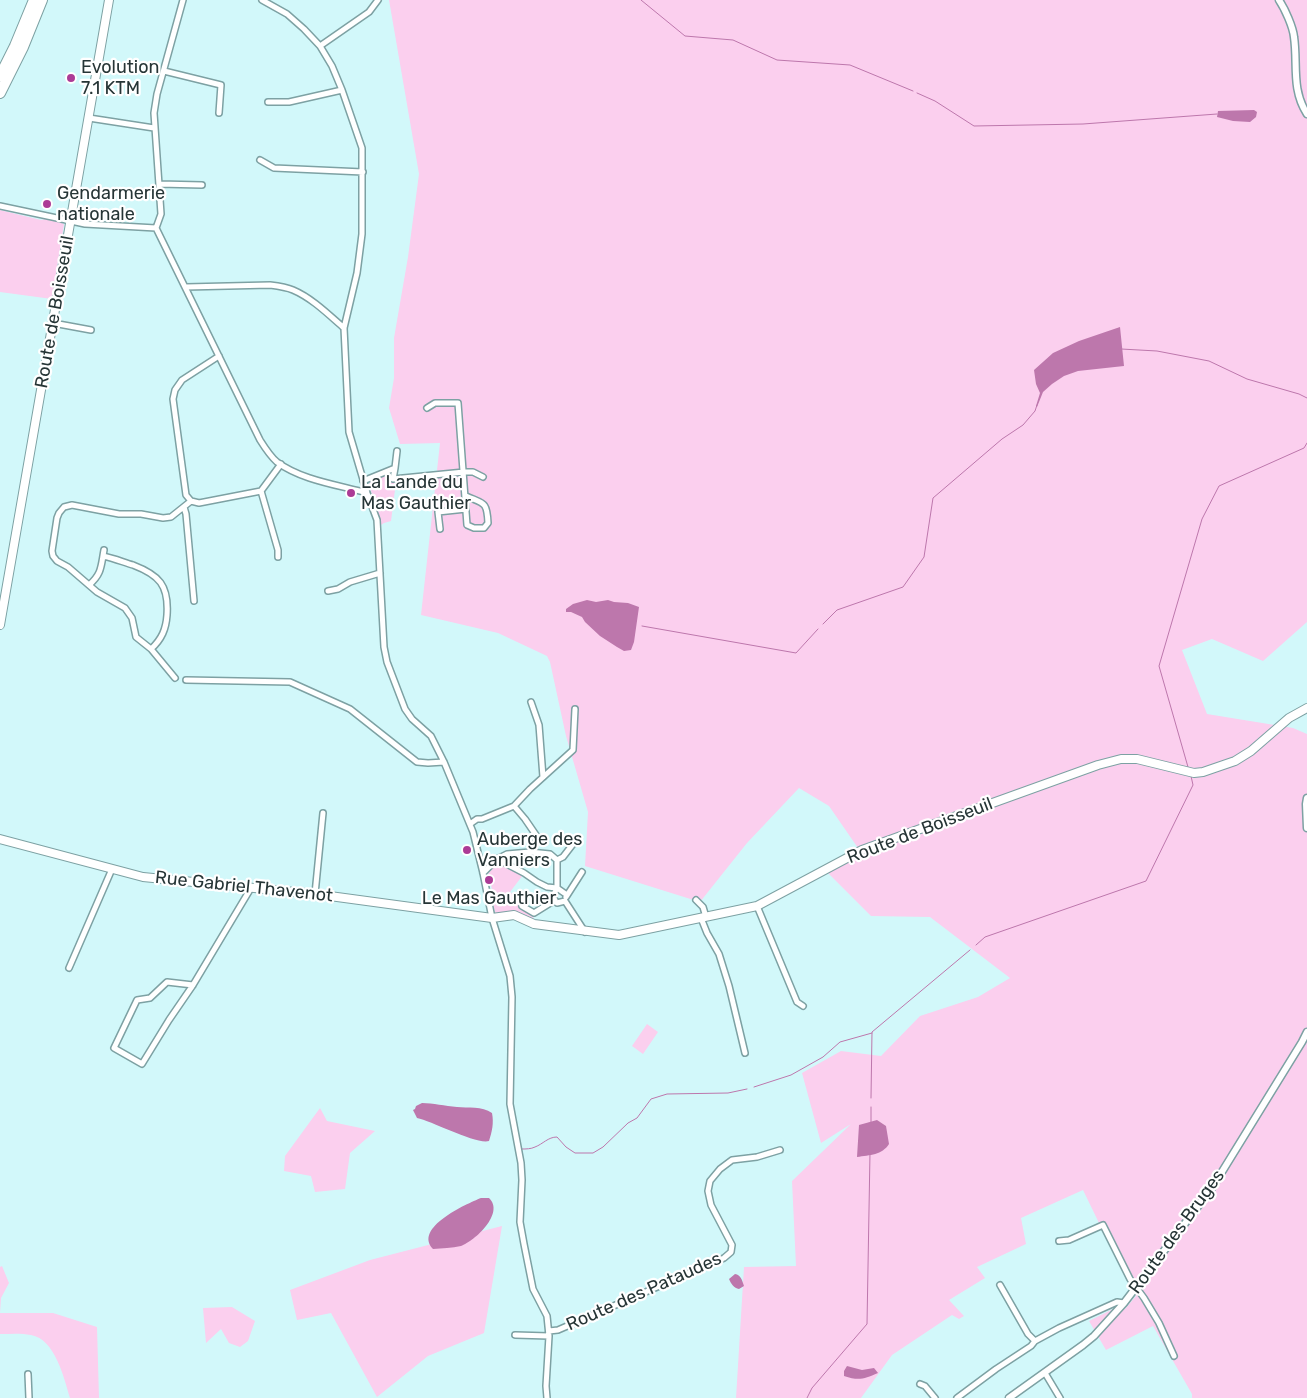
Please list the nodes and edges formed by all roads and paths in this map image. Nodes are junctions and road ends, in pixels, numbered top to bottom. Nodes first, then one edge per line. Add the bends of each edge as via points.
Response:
1 (34, 0) edge
2 (42, 0) edge
3 (109, 0) edge
4 (183, 0) edge
5 (262, 0) edge
6 (378, 0) edge
7 (1281, 3) edge
8 (320, 46) junction
9 (164, 71) junction
10 (0, 76) edge
11 (342, 90) junction
12 (0, 93) edge
13 (268, 102) dead end
14 (219, 113) dead end
15 (1307, 114) edge
16 (88, 118) junction
17 (154, 128) junction
18 (260, 160) dead end
19 (363, 172) junction
20 (159, 184) junction
21 (202, 186) dead end
22 (0, 206) edge
23 (71, 221) junction
24 (156, 228) junction
25 (186, 288) junction
26 (53, 323) junction
27 (344, 328) junction
28 (91, 330) dead end
29 (219, 356) junction
30 (427, 408) dead end
31 (397, 451) dead end
32 (281, 464) junction
33 (395, 468) junction
34 (464, 472) junction
35 (482, 477) dead end
36 (363, 481) junction
37 (261, 491) junction
38 (367, 493) junction
39 (466, 496) junction
40 (190, 502) junction
41 (184, 507) junction
42 (466, 509) junction
43 (440, 529) dead end
44 (278, 558) dead end
45 (380, 574) junction
46 (89, 585) junction
47 (328, 591) dead end
48 (194, 601) dead end
49 (0, 625) edge
50 (151, 649) junction
51 (174, 678) dead end
52 (186, 680) dead end
53 (531, 702) dead end
54 (1307, 708) edge
55 (574, 709) dead end
56 (444, 762) junction
57 (543, 777) junction
58 (1307, 798) edge
59 (514, 806) junction
60 (323, 813) dead end
61 (470, 824) junction
62 (1307, 828) edge
63 (0, 839) edge
64 (573, 844) dead end
65 (530, 852) junction
66 (497, 859) junction
67 (557, 860) junction
68 (112, 869) junction
69 (582, 872) dead end
70 (483, 873) junction
71 (251, 888) junction
72 (557, 888) junction
73 (315, 894) junction
74 (567, 894) junction
75 (554, 900) junction
76 (696, 900) dead end
77 (565, 902) junction
78 (522, 906) dead end
79 (757, 906) junction
80 (534, 913) junction
81 (703, 917) junction
82 (492, 918) junction
83 (538, 925) junction
84 (585, 932) junction
85 (69, 968) dead end
86 (194, 985) junction
87 (803, 1006) dead end
88 (1307, 1032) edge
89 (746, 1053) dead end
90 (780, 1150) dead end
91 (1060, 1241) dead end
92 (1000, 1285) dead end
93 (1136, 1288) junction
94 (1124, 1303) junction
95 (549, 1334) junction
96 (515, 1335) dead end
97 (1035, 1341) junction
98 (1174, 1356) dead end
99 (1046, 1372) junction
100 (28, 1374) dead end
101 (920, 1384) dead end
102 (29, 1398) edge
103 (547, 1398) edge
104 (935, 1398) edge
105 (957, 1398) edge
106 (1009, 1398) edge
107 (1060, 1398) edge

1 - 10 highway
2 - 12 highway
3 - 16 main road, Route de Boisseuil
4 - 9 street
5 - 8 street via 287,14
6 - 8 street via 369,12
7 - 15 street via 1294,35 1296,84
8 - 11 street
9 - 14 street via 220,85
9 - 17 street via 155,104
11 - 13 street via 289,102
11 - 19 street via 362,148
16 - 17 street
16 - 23 main road, Route de Boisseuil
17 - 20 street
18 - 19 street via 274,168
19 - 27 street via 362,234 357,274
20 - 21 street
20 - 24 street via 161,214
22 - 23 street
23 - 24 street
23 - 26 main road, Route de Boisseuil
24 - 25 street
25 - 27 street via 282,286 309,299
25 - 29 street
26 - 28 street
26 - 49 main road, Route de Boisseuil
27 - 36 street via 349,432
29 - 32 street via 260,440
29 - 40 street via 182,380 173,400 186,495
30 - 34 street via 436,403 458,403
31 - 33 street
32 - 37 street
32 - 38 street via 302,475
33 - 34 street via 394,478
33 - 36 street
34 - 35 street
34 - 39 street
36 - 38 street
37 - 40 street
37 - 44 street
38 - 45 street via 377,520
39 - 42 street
39 - 42 street via 487,509 488,523 484,528 467,525
40 - 41 street
41 - 46 street via 164,518 72,505 64,508 57,518 52,556
41 - 48 street
42 - 43 street via 438,512
45 - 47 street
45 - 56 street via 387,662 405,709 431,736
46 - 50 street via 125,608 132,618 136,637
46 - 50 street via 100,573 104,553 146,570 159,580 168,603 166,625 164,634
50 - 51 street
52 - 56 street via 290,682 350,709 417,762
53 - 57 street via 539,725
54 - 79 main road, Route de Boisseuil via 1289,718 1251,751 1227,764 1194,773 1137,759 1098,765 862,850
55 - 57 street via 573,750
56 - 61 street
57 - 59 street
58 - 62 street
59 - 61 street
59 - 65 street via 538,838
60 - 73 street
61 - 70 street
63 - 68 main road, Rue Gabriel Thavenot
64 - 67 street
65 - 66 street via 507,854
65 - 67 street via 550,854
66 - 70 street
66 - 72 street via 547,887
67 - 72 street
68 - 71 main road, Rue Gabriel Thavenot via 143,877
68 - 85 street
69 - 74 street
70 - 82 street
71 - 73 main road, Rue Gabriel Thavenot
71 - 86 street
72 - 74 street
72 - 75 street
73 - 82 main road, Rue Gabriel Thavenot
74 - 77 street
75 - 77 street
75 - 80 street
76 - 81 street via 703,907
77 - 84 street
78 - 80 street
79 - 81 main road, Route de Boisseuil
79 - 87 street via 797,1002
80 - 83 street
81 - 84 main road, Route de Boisseuil via 620,935
81 - 89 street via 707,933 719,954
82 - 83 main road, Route de Boisseuil via 514,915
82 - 95 street via 512,986 510,1104 520,1154 521,1230 533,1289 547,1316
83 - 84 main road, Route de Boisseuil
86 - 86 street via 142,1064 114,1048 137,1000 150,998 167,982
88 - 93 street, Route des Bruges via 1212,1188
90 - 95 street, Route des Pataudes via 732,1160 710,1181 711,1205 732,1245 731,1252 724,1258
91 - 93 street via 1070,1240 1103,1225
92 - 97 street
93 - 94 street, Route des Bruges
93 - 98 street via 1159,1324
94 - 97 street via 1117,1302
94 - 99 street, Route des Bruges via 1094,1336
95 - 96 street
95 - 103 street
97 - 105 street
99 - 106 street, Route des Bruges
99 - 107 street
100 - 102 street
101 - 104 street

